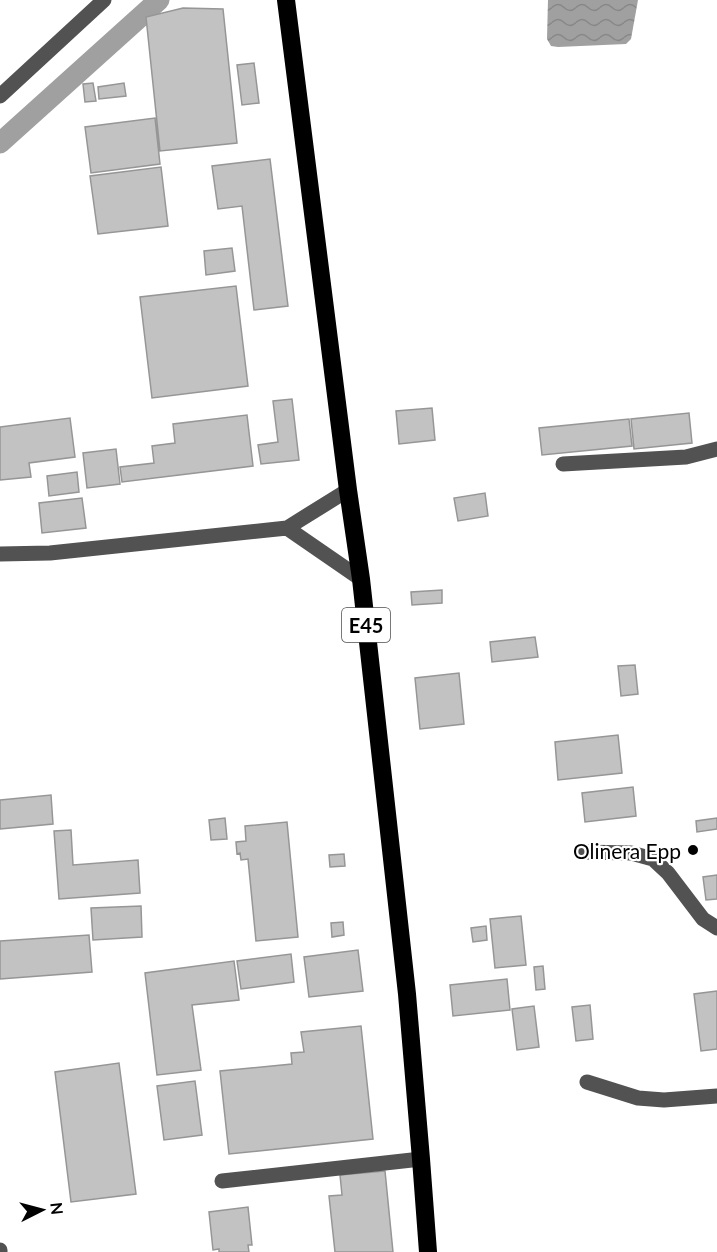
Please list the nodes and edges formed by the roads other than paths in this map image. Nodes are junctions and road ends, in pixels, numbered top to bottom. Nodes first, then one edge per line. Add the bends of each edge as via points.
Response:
1 (105, 0) edge
2 (286, 0) edge
3 (0, 96) edge
4 (717, 449) edge
5 (563, 464) dead end
6 (348, 490) junction
7 (287, 528) junction
8 (0, 554) edge
9 (361, 579) junction
10 (583, 852) dead end
11 (717, 928) edge
12 (587, 1082) dead end
13 (717, 1096) edge
14 (421, 1159) junction
15 (222, 1181) dead end
16 (428, 1252) edge

1 - 3 lane
2 - 6 highway, E45
4 - 5 lane via 686,457
6 - 7 lane
6 - 9 highway, E45
7 - 8 lane via 50,553
7 - 9 lane
9 - 14 highway, E45
10 - 11 lane via 631,853 653,859 703,919
12 - 13 lane via 638,1098
14 - 15 lane
14 - 16 highway, E45

